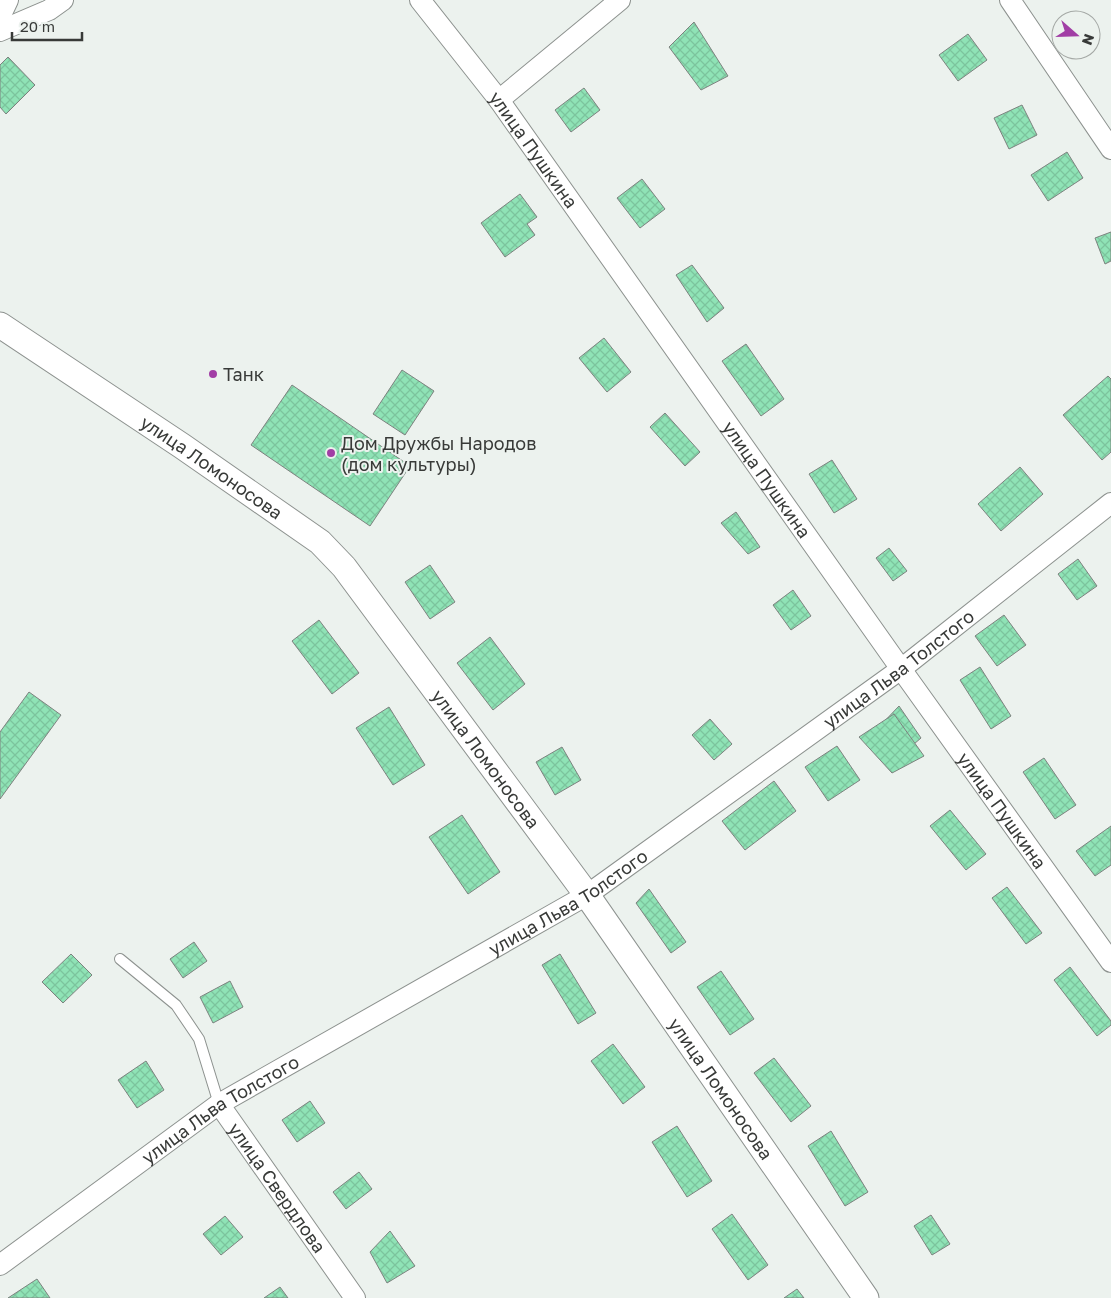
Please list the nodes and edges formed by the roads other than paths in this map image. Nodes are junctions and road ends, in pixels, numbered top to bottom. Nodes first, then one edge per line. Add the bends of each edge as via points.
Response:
1 (8, 0) edge
2 (63, 0) edge
3 (420, 0) edge
4 (620, 0) edge
5 (1010, 0) edge
6 (0, 17) edge
7 (0, 31) edge
8 (498, 100) junction
9 (1111, 149) edge
10 (0, 325) edge
11 (1111, 503) edge
12 (901, 669) junction
13 (587, 895) junction
14 (120, 959) dead end
15 (1111, 962) edge
16 (219, 1104) junction
17 (0, 1265) edge
18 (355, 1298) edge
19 (866, 1298) edge

1 - 6 street
2 - 7 street via 49,10
3 - 8 street, улица Пушкина
4 - 8 street
5 - 9 street
8 - 12 street, улица Пушкина
10 - 13 street, улица Ломоносова via 320,542 344,567
11 - 12 street, улица Льва Толстого
12 - 13 street, улица Льва Толстого
12 - 15 street, улица Пушкина
13 - 16 street, улица Льва Толстого
13 - 19 street, улица Ломоносова
14 - 16 lane, улица Свердлова via 176,1005 199,1040
16 - 17 street, улица Льва Толстого
16 - 18 street, улица Свердлова

